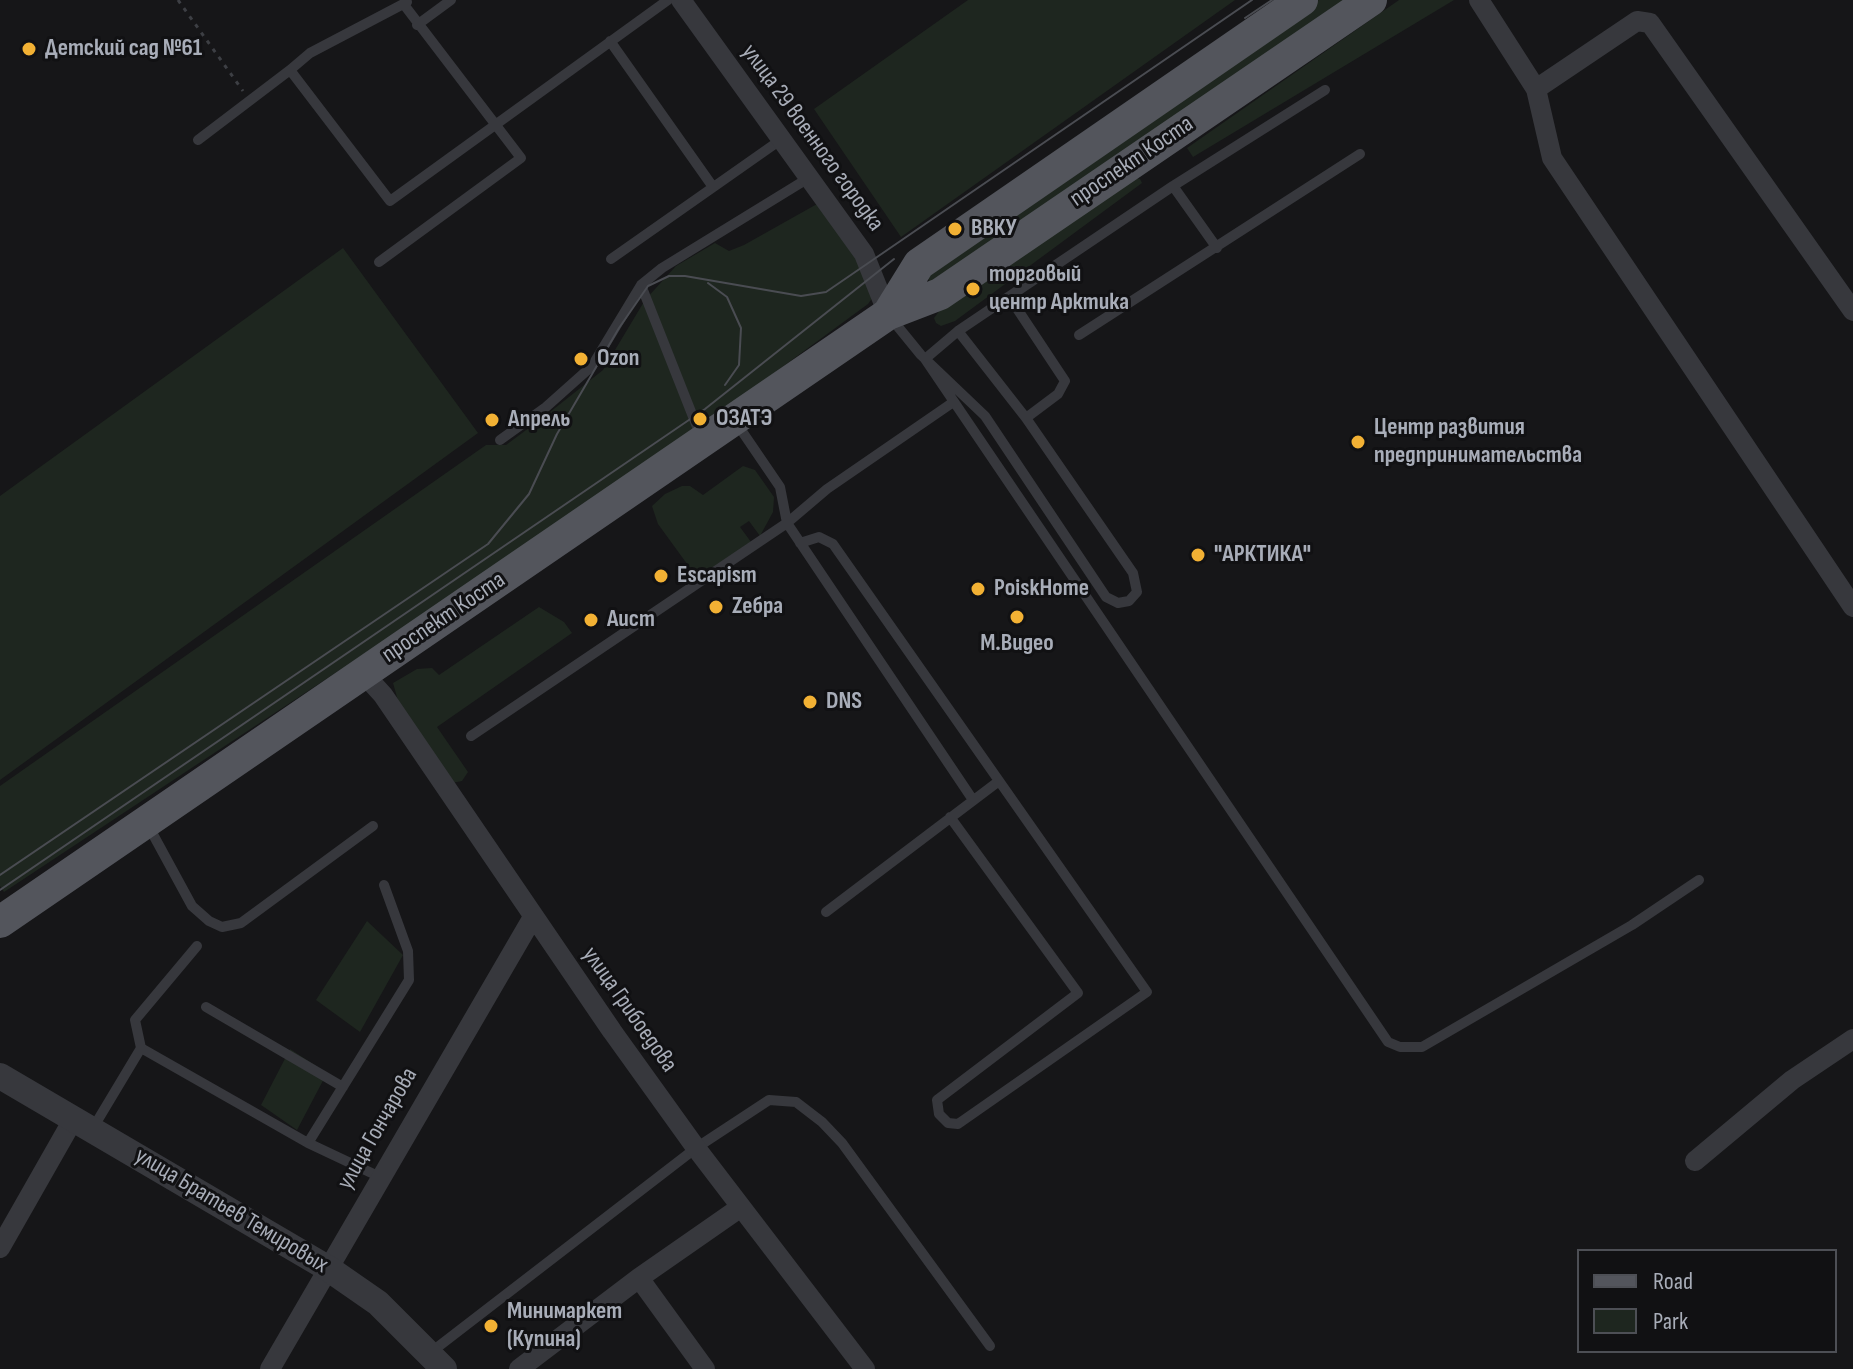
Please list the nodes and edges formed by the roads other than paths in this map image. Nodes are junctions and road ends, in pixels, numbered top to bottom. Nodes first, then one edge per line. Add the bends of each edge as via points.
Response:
1 (451, 0) edge
2 (668, 0) edge
3 (681, 0) edge
4 (1302, 0) edge
5 (1371, 0) edge
6 (1479, 0) edge
7 (407, 3) edge
8 (417, 25) junction
9 (610, 41) junction
10 (290, 70) junction
11 (1536, 89) junction
12 (1325, 90) dead end
13 (494, 123) junction
14 (198, 140) dead end
15 (779, 141) junction
16 (1360, 154) dead end
17 (807, 179) junction
18 (1173, 186) junction
19 (713, 187) junction
20 (1217, 248) junction
21 (611, 259) dead end
22 (379, 262) dead end
23 (641, 285) junction
24 (1010, 298) junction
25 (1853, 311) edge
26 (888, 314) junction
27 (958, 331) junction
28 (1079, 335) dead end
29 (925, 359) junction
30 (952, 403) junction
31 (1026, 418) junction
32 (735, 421) junction
33 (500, 440) dead end
34 (703, 443) junction
35 (787, 523) junction
36 (800, 543) junction
37 (1853, 607) edge
38 (363, 673) junction
39 (471, 736) dead end
40 (999, 781) junction
41 (973, 800) junction
42 (950, 817) junction
43 (146, 821) junction
44 (373, 826) dead end
45 (1699, 880) dead end
46 (384, 885) dead end
47 (826, 912) dead end
48 (533, 917) junction
49 (0, 922) edge
50 (197, 946) dead end
51 (206, 1007) dead end
52 (1852, 1044) edge
53 (141, 1048) junction
54 (0, 1076) edge
55 (343, 1087) junction
56 (83, 1123) junction
57 (308, 1143) junction
58 (696, 1148) junction
59 (1695, 1161) dead end
60 (380, 1177) junction
61 (741, 1207) junction
62 (0, 1248) edge
63 (329, 1269) junction
64 (639, 1278) junction
65 (990, 1346) dead end
66 (437, 1361) edge
67 (270, 1369) edge
68 (519, 1369) edge
69 (705, 1369) edge
70 (865, 1369) edge

1 - 8 lane
2 - 9 lane
3 - 15 street, улица 29 военного городка
4 - 26 main road, проспект Коста via 919,264
5 - 26 main road, проспект Коста via 940,294
6 - 11 street
7 - 8 lane
7 - 10 lane via 310,53
8 - 13 lane
9 - 13 lane
9 - 19 lane
10 - 13 lane via 390,201
10 - 14 lane
11 - 25 street via 1637,21 1650,23
11 - 37 street via 1552,158
12 - 18 lane
13 - 22 lane via 521,158
15 - 17 street, улица 29 военного городка
15 - 19 lane
16 - 20 lane
17 - 23 lane
17 - 26 street, улица 29 военного городка via 864,254
18 - 20 lane
18 - 24 lane
19 - 21 lane
20 - 28 lane
23 - 33 lane via 592,366
23 - 34 lane
24 - 27 lane
24 - 31 lane via 1065,381 1058,394
26 - 29 lane
26 - 32 main road, проспект Коста
27 - 29 lane
27 - 31 lane
29 - 30 lane
29 - 31 lane via 985,416 1106,597 1129,601 1137,592 1133,573
30 - 35 lane
30 - 45 lane via 1388,1042 1422,1047
32 - 34 main road, проспект Коста
32 - 35 lane via 780,487
34 - 38 main road, проспект Коста
35 - 36 lane
35 - 39 lane
36 - 40 lane via 819,537 833,544
36 - 41 lane
38 - 43 main road, проспект Коста
38 - 48 street, улица Грибоедова
40 - 41 lane
40 - 42 lane via 1147,992 958,1124 948,1123 937,1100 1078,993
41 - 42 lane
42 - 47 lane
43 - 44 lane via 192,906 222,927 241,923
43 - 49 main road, проспект Коста
46 - 55 lane via 408,951 409,980
48 - 58 street, улица Грибоедова
48 - 60 street, улица Гончарова
50 - 53 lane via 135,1020
51 - 55 lane
52 - 59 street via 1792,1080
53 - 56 lane
53 - 57 lane
54 - 56 street, улица Братьев Темировых
55 - 57 lane
56 - 62 street
56 - 63 street, улица Братьев Темировых
57 - 60 lane
58 - 61 street, улица Грибоедова
58 - 65 lane via 769,1100 796,1102 842,1143
58 - 66 lane
60 - 63 street, улица Гончарова
61 - 64 street
61 - 70 street, улица Грибоедова
63 - 66 street, улица Братьев Темировых via 378,1303
63 - 67 street, улица Гончарова
64 - 68 street
64 - 69 street

